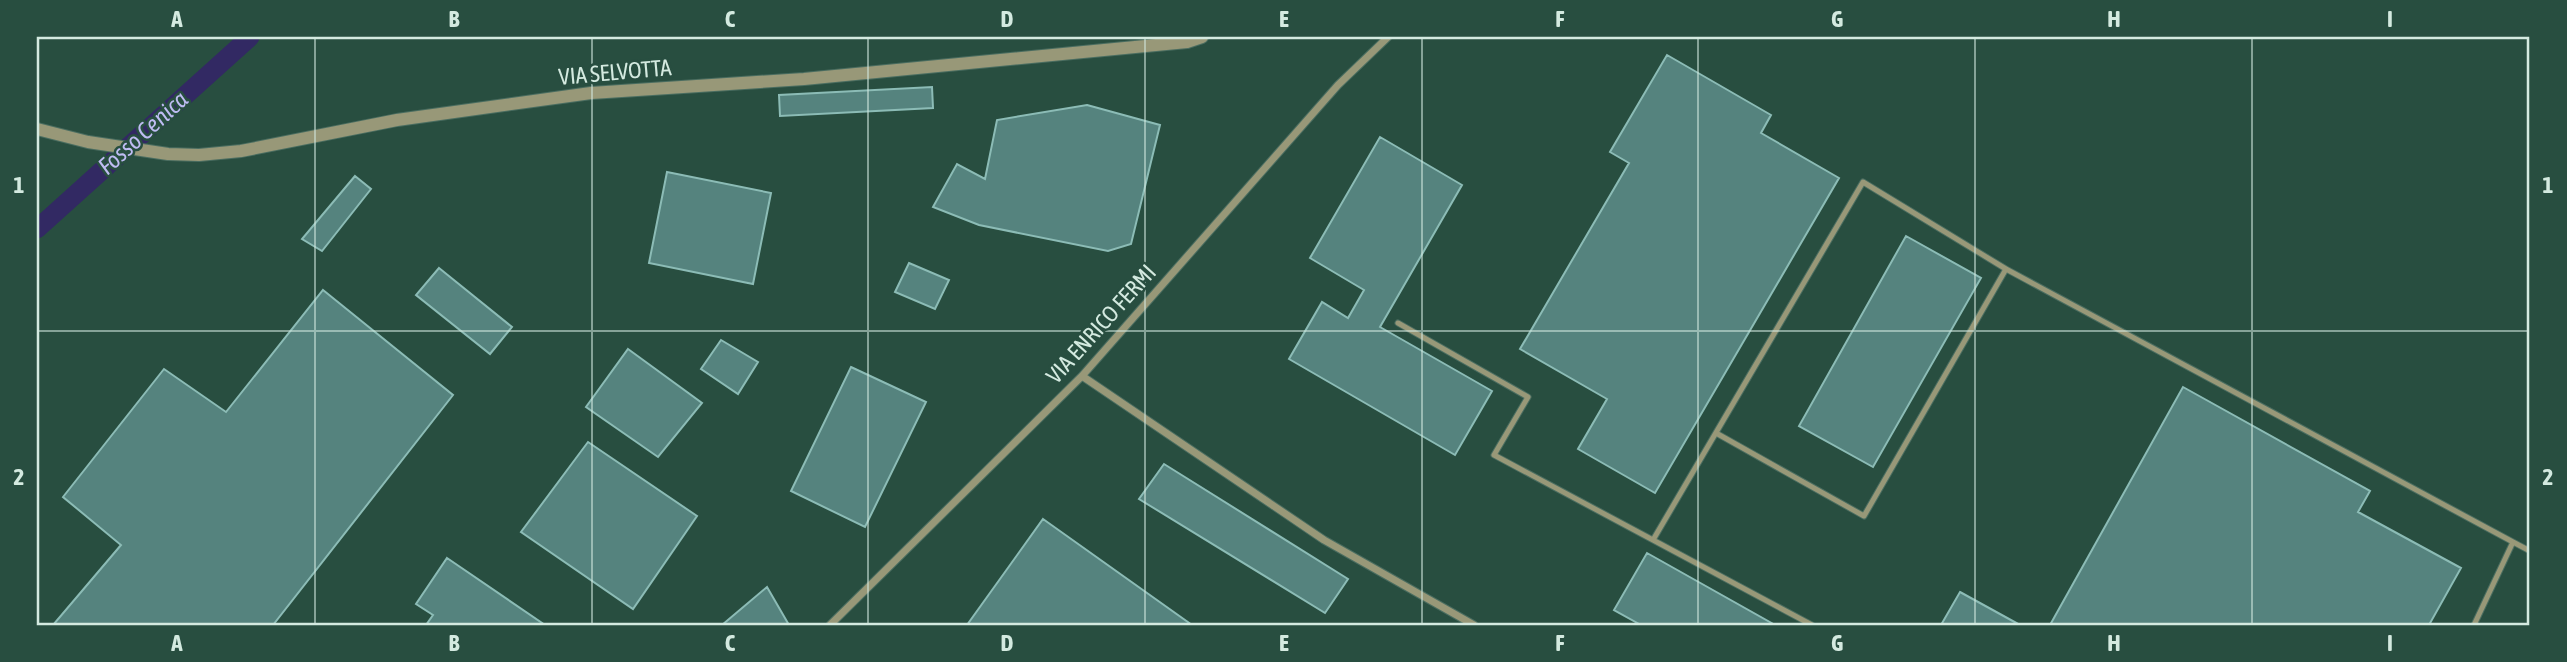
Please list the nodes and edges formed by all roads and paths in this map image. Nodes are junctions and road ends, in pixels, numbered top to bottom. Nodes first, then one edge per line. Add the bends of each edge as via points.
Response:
1 (1202, 37) edge
2 (1388, 37) edge
3 (38, 133) edge
4 (2006, 269) junction
5 (1398, 323) dead end
6 (1082, 376) junction
7 (1716, 433) junction
8 (1653, 540) junction
9 (2513, 542) junction
10 (2530, 551) edge
11 (830, 625) edge
12 (1474, 625) edge
13 (1812, 625) edge
14 (2474, 625) edge

1 - 3 street, VIA SELVOTTA via 818,78 591,93 397,120 199,155
2 - 6 street, VIA ENRICO FERMI via 1338,85
4 - 7 lane via 1864,516
4 - 7 lane via 1863,182
4 - 9 lane
5 - 8 lane via 1528,397 1494,456
6 - 11 street, VIA ENRICO FERMI
6 - 12 street via 1324,540
7 - 8 lane
8 - 13 lane
9 - 10 lane
9 - 14 lane

